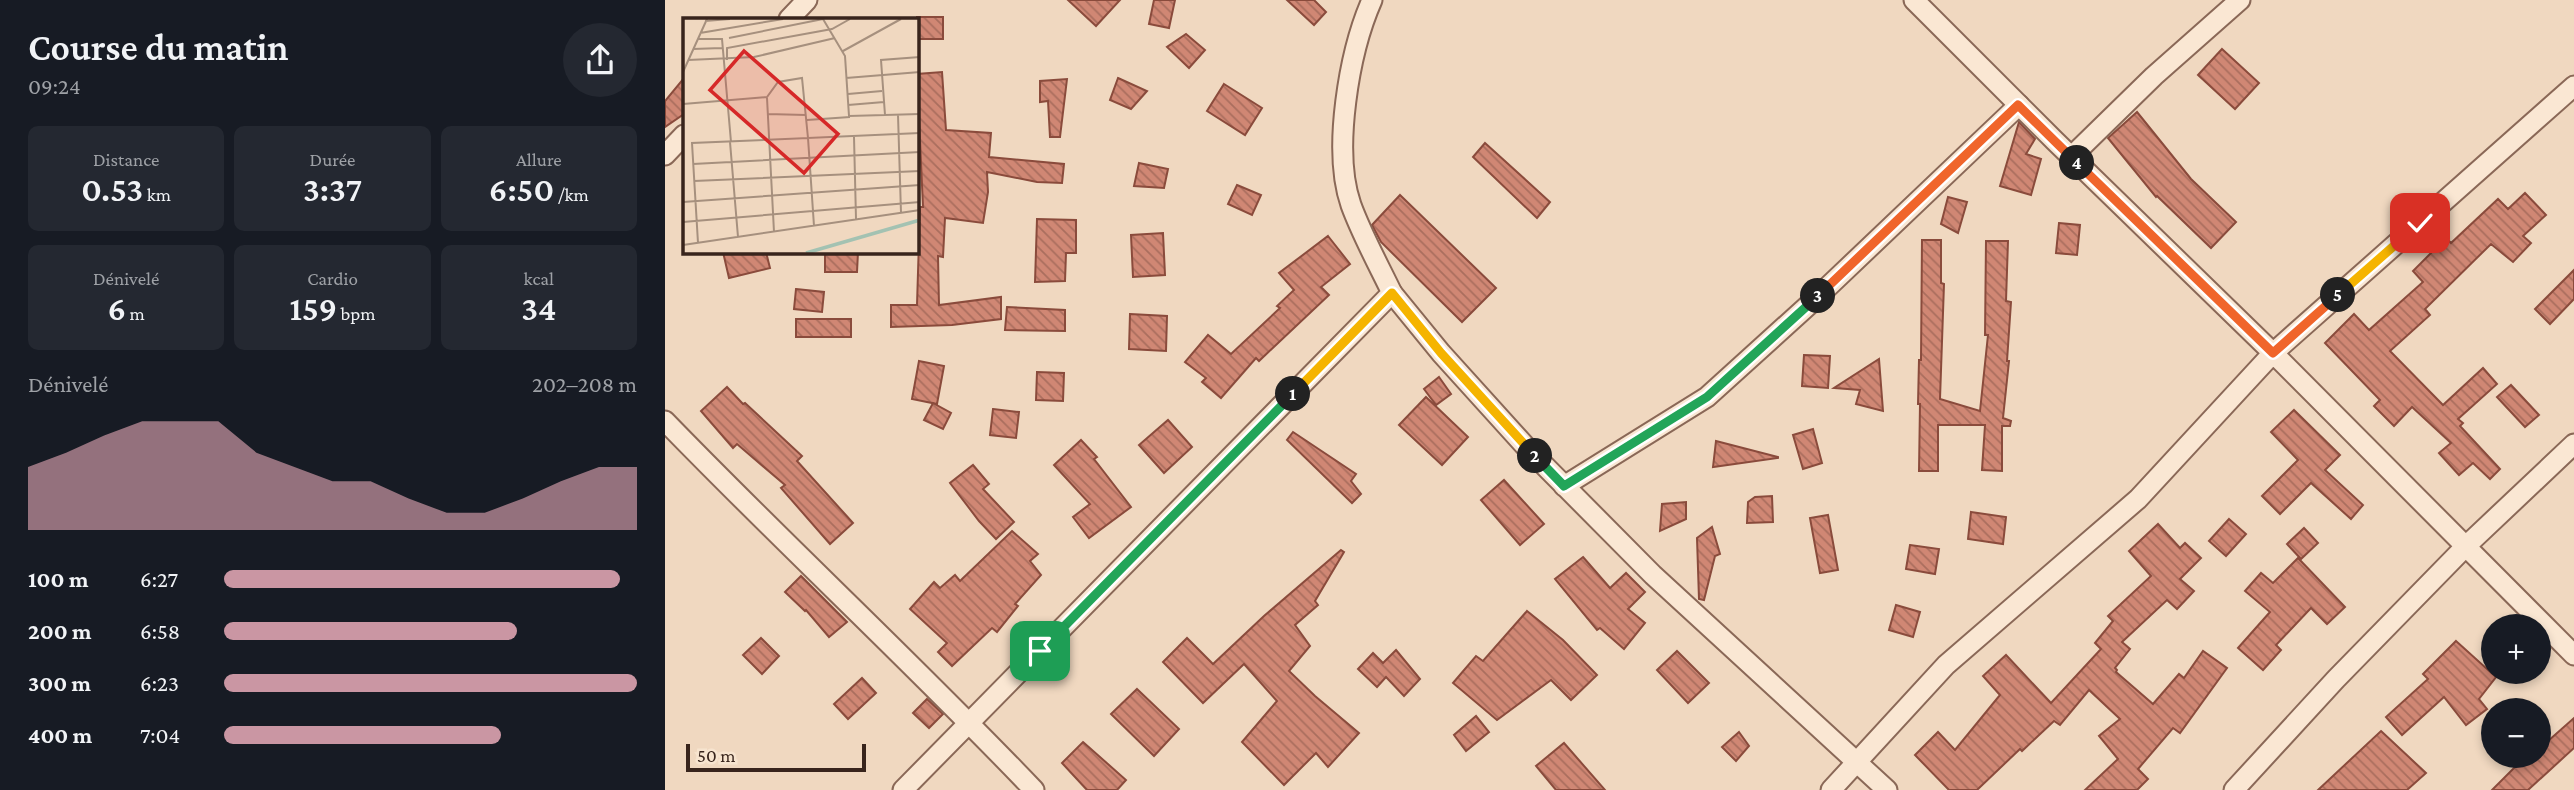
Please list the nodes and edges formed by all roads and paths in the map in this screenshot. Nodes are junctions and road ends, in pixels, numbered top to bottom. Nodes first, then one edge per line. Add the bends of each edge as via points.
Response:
1 (807, 0) edge
2 (1372, 0) edge
3 (1914, 0) edge
4 (2240, 0) edge
5 (790, 18) edge
6 (2574, 86) edge
7 (2018, 105) junction
8 (683, 136) edge
9 (665, 155) edge
10 (2071, 157) junction
11 (1392, 293) junction
12 (2273, 353) junction
13 (665, 421) edge
14 (2574, 444) edge
15 (1564, 486) junction
16 (2465, 547) junction
17 (2574, 655) edge
18 (970, 722) junction
19 (1858, 761) junction
20 (903, 790) edge
21 (1034, 790) edge
22 (1831, 790) edge
23 (1887, 790) edge
24 (2234, 790) edge

1 - 5 street
2 - 11 street via 1347,95 1342,158 1351,205
3 - 7 street
4 - 10 street
6 - 12 street
7 - 10 street
7 - 15 street via 1707,397
8 - 9 street
10 - 12 street
11 - 15 street
11 - 18 street
12 - 16 street
12 - 19 street via 2138,499 1946,665
13 - 18 street
14 - 16 street
15 - 19 street via 1653,575
16 - 17 street
16 - 24 street
18 - 20 street
18 - 21 street
19 - 22 street
19 - 23 street

